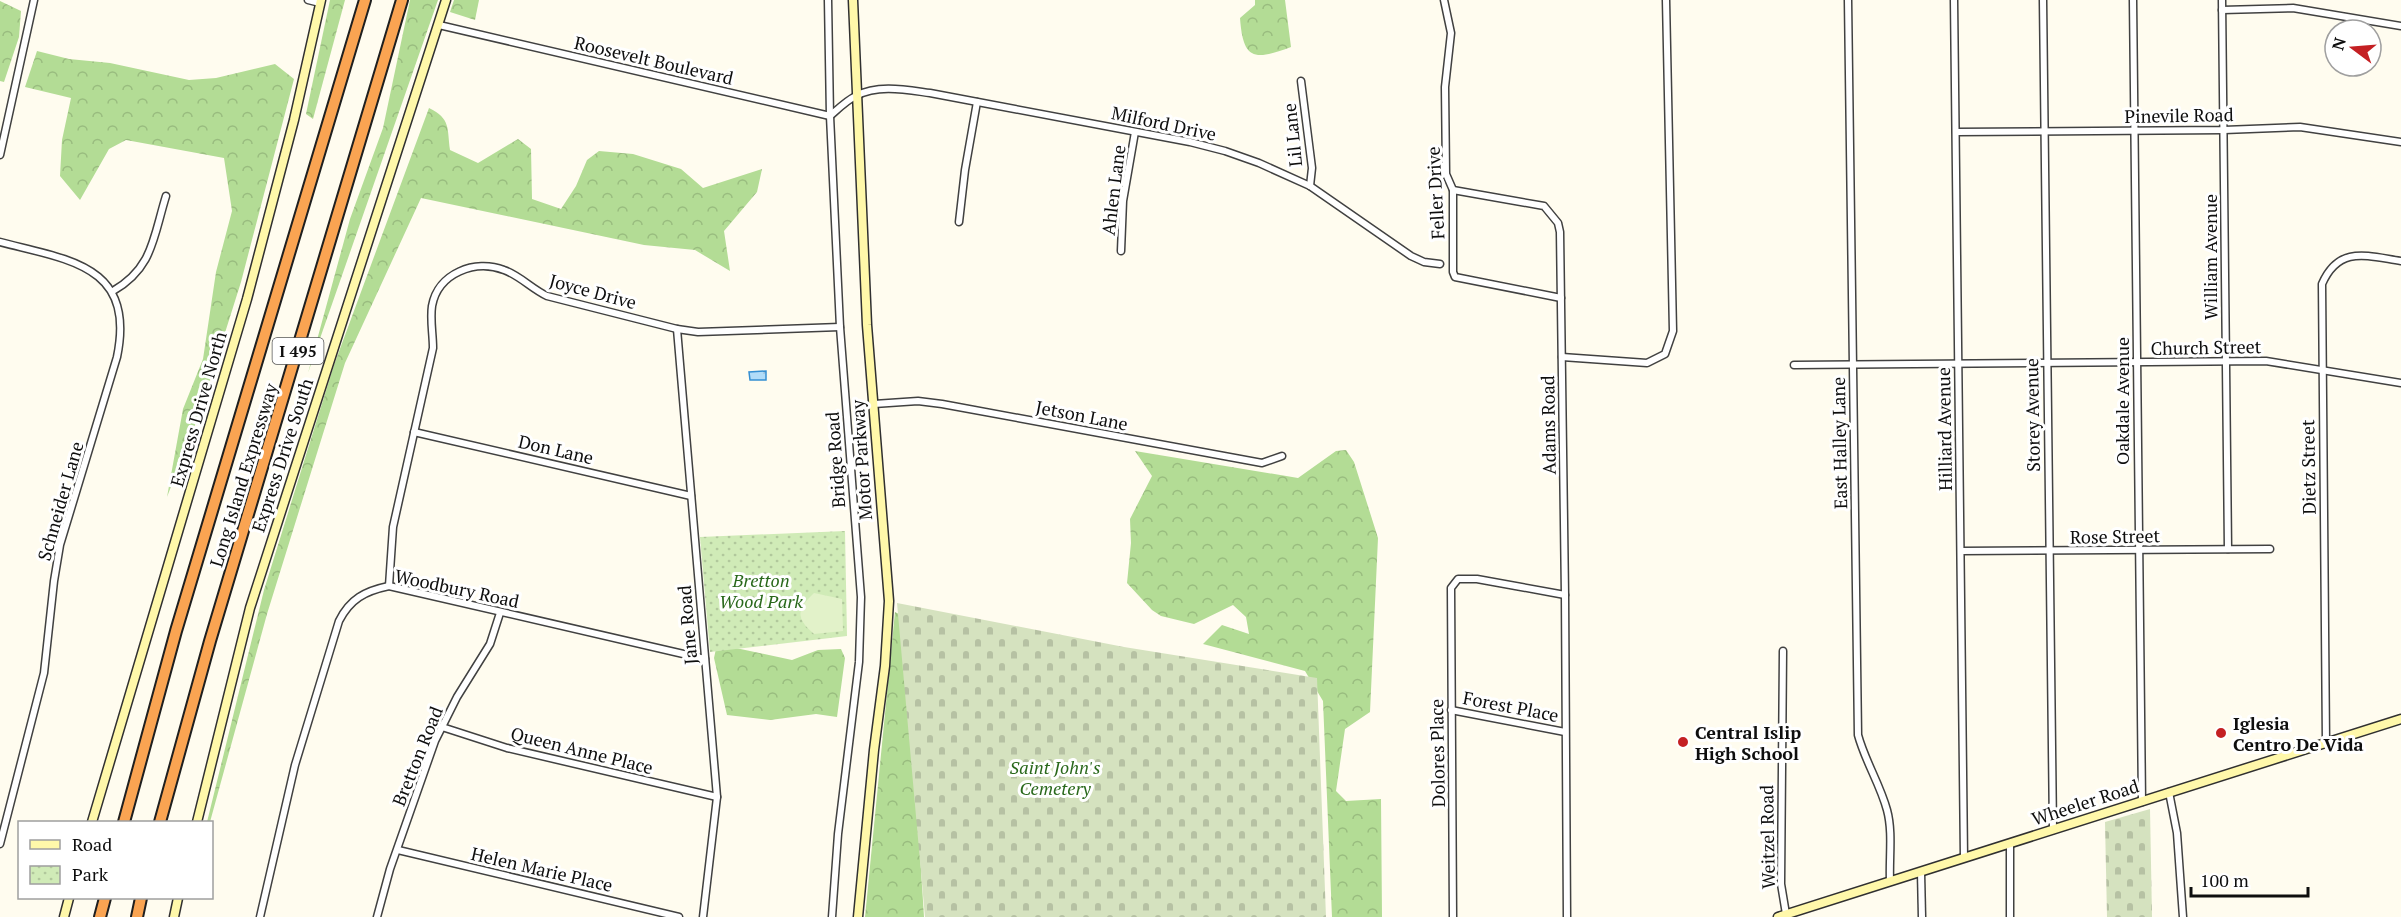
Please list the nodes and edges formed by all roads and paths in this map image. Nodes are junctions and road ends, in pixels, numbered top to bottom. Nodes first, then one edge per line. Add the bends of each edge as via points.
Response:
1 (34, 0) edge
2 (309, 0) edge
3 (365, 0) edge
4 (402, 0) edge
5 (447, 0) edge
6 (828, 0) edge
7 (853, 0) edge
8 (1444, 0) edge
9 (1666, 0) edge
10 (1848, 0) edge
11 (1954, 0) edge
12 (2043, 0) edge
13 (2133, 0) edge
14 (2222, 0) edge
15 (321, 1) edge
16 (2222, 10) junction
17 (439, 25) junction
18 (2401, 26) edge
19 (1301, 81) dead end
20 (856, 96) junction
21 (977, 102) junction
22 (830, 116) junction
23 (2133, 130) junction
24 (2224, 130) junction
25 (2044, 131) junction
26 (1135, 132) junction
27 (1956, 132) junction
28 (2401, 142) edge
29 (0, 155) edge
30 (1310, 186) junction
31 (1453, 190) junction
32 (166, 196) dead end
33 (959, 222) dead end
34 (0, 242) edge
35 (1121, 251) dead end
36 (2401, 261) edge
37 (1440, 264) dead end
38 (113, 291) junction
39 (1561, 298) junction
40 (840, 327) junction
41 (677, 330) junction
42 (1562, 357) junction
43 (2226, 361) junction
44 (2047, 362) junction
45 (1959, 363) junction
46 (2137, 363) junction
47 (1854, 364) junction
48 (1794, 366) dead end
49 (2322, 369) junction
50 (2401, 383) edge
51 (874, 404) junction
52 (414, 432) junction
53 (1282, 456) dead end
54 (691, 496) junction
55 (2228, 549) junction
56 (2270, 549) dead end
57 (2138, 550) junction
58 (1960, 551) junction
59 (2049, 551) junction
60 (389, 586) junction
61 (1565, 595) junction
62 (500, 613) junction
63 (1783, 651) dead end
64 (705, 659) junction
65 (1451, 710) junction
66 (2401, 719) edge
67 (442, 727) junction
68 (1565, 732) junction
69 (2326, 742) junction
70 (2169, 792) junction
71 (717, 797) junction
72 (2142, 802) junction
73 (92, 821) edge
74 (124, 821) edge
75 (160, 821) edge
76 (197, 821) edge
77 (2053, 830) junction
78 (0, 844) edge
79 (2010, 844) junction
80 (398, 849) junction
81 (1964, 858) junction
82 (1921, 872) junction
83 (1890, 880) junction
84 (68, 899) edge
85 (140, 899) edge
86 (178, 899) edge
87 (104, 901) edge
88 (1782, 916) edge
89 (64, 917) edge
90 (98, 917) edge
91 (136, 917) edge
92 (174, 917) edge
93 (260, 917) edge
94 (377, 917) edge
95 (680, 917) edge
96 (703, 917) edge
97 (832, 917) edge
98 (858, 917) edge
99 (1453, 917) edge
100 (1567, 917) edge
101 (1922, 917) edge
102 (2010, 917) edge
103 (2183, 917) edge

1 - 29 street
2 - 15 street
3 - 74 highway, Long Island Expressway / I 495 via 176,631
4 - 75 highway, Long Island Expressway / I 495 via 210,641
5 - 17 main road, Express Drive South
6 - 22 street, Bridge Road
7 - 20 main road, Motor Parkway
8 - 31 street, Feller Drive via 1451,43 1445,87 1446,174
9 - 42 street, Adams Road via 1673,331 1665,354 1647,363
10 - 47 street, East Halley Lane
11 - 27 street, Hilliard Avenue
12 - 25 street, Storey Avenue
13 - 23 street, Oakdale Avenue
14 - 16 street, William Avenue
15 - 73 main road, Express Drive North via 247,299
16 - 18 street via 2293,8
16 - 24 street, William Avenue
17 - 22 street, Roosevelt Boulevard
17 - 76 main road, Express Drive South via 250,608
19 - 30 street, Lil Lane via 1312,168
20 - 21 street, Milford Drive via 878,89 902,89
20 - 22 street
20 - 51 main road, Motor Parkway
21 - 26 street, Milford Drive
21 - 33 street
22 - 40 street, Bridge Road
23 - 24 street, Pinevile Road
23 - 25 street, Pinevile Road
23 - 46 street, Oakdale Avenue
24 - 28 street, Pinevile Road via 2301,127
24 - 43 street, William Avenue
25 - 27 street, Pinevile Road
25 - 44 street, Storey Avenue
26 - 30 street, Milford Drive via 1225,151
26 - 35 street, Ahlen Lane
27 - 45 street, Hilliard Avenue
30 - 37 street, Milford Drive via 1411,256
31 - 39 street via 1544,207 1560,232
31 - 39 street, Feller Drive via 1455,277
32 - 38 street via 146,261 138,274
34 - 38 street via 91,269
36 - 49 street, Dietz Street via 2354,255 2334,264 2327,273 2321,294
38 - 78 street, Schneider Lane via 122,335 60,545 44,674
39 - 42 street
40 - 41 street, Joyce Drive via 717,333
40 - 97 street, Bridge Road via 861,597 859,662
41 - 52 street, Joyce Drive via 547,297 493,266 462,270 448,278 432,304 433,348
41 - 54 street, Jane Road
42 - 61 street, Adams Road
43 - 46 street, Church Street
43 - 49 street, Church Street via 2266,361
43 - 55 street, William Avenue
44 - 45 street, Church Street
44 - 46 street, Church Street
44 - 59 street, Storey Avenue
45 - 47 street, Church Street
45 - 58 street, Hilliard Avenue
46 - 57 street, Oakdale Avenue
47 - 48 street, Church Street
47 - 83 street, East Halley Lane via 1858,735 1887,812
49 - 50 street, Church Street
49 - 69 street, Dietz Street
51 - 53 street, Jetson Lane via 942,404 1263,464
51 - 98 main road, Motor Parkway via 889,601
52 - 54 street, Don Lane
52 - 60 street, Joyce Drive via 393,526
54 - 64 street, Jane Road
55 - 56 street, Rose Street
55 - 57 street, Rose Street
57 - 59 street, Rose Street
57 - 72 street, Oakdale Avenue
58 - 59 street, Rose Street
58 - 81 street, Hilliard Avenue
59 - 77 street, Storey Avenue
60 - 62 street, Woodbury Road
60 - 93 street, Woodbury Road via 356,598 339,621 296,765
61 - 65 street, Dolores Place via 1458,579 1451,588
61 - 68 street, Adams Road
62 - 64 street, Woodbury Road
62 - 67 street, Bretton Road via 490,644
63 - 88 street, Weitzel Road
64 - 71 street, Jane Road
65 - 68 street, Forest Place
65 - 99 street, Dolores Place
66 - 69 main road, Wheeler Road
67 - 71 street, Queen Anne Place via 507,748
67 - 80 street, Bretton Road
68 - 100 street, Adams Road
69 - 70 main road, Wheeler Road
70 - 72 main road, Wheeler Road
70 - 103 street via 2177,834
71 - 96 street, Jane Road
72 - 77 main road, Wheeler Road
77 - 79 main road, Wheeler Road
79 - 81 main road, Wheeler Road
79 - 102 street
80 - 94 street, Bretton Road
80 - 95 street, Helen Marie Place
81 - 82 main road, Wheeler Road
82 - 83 main road, Wheeler Road
82 - 101 street
83 - 88 main road, Wheeler Road
84 - 89 main road
85 - 91 highway
86 - 92 main road
87 - 90 highway

